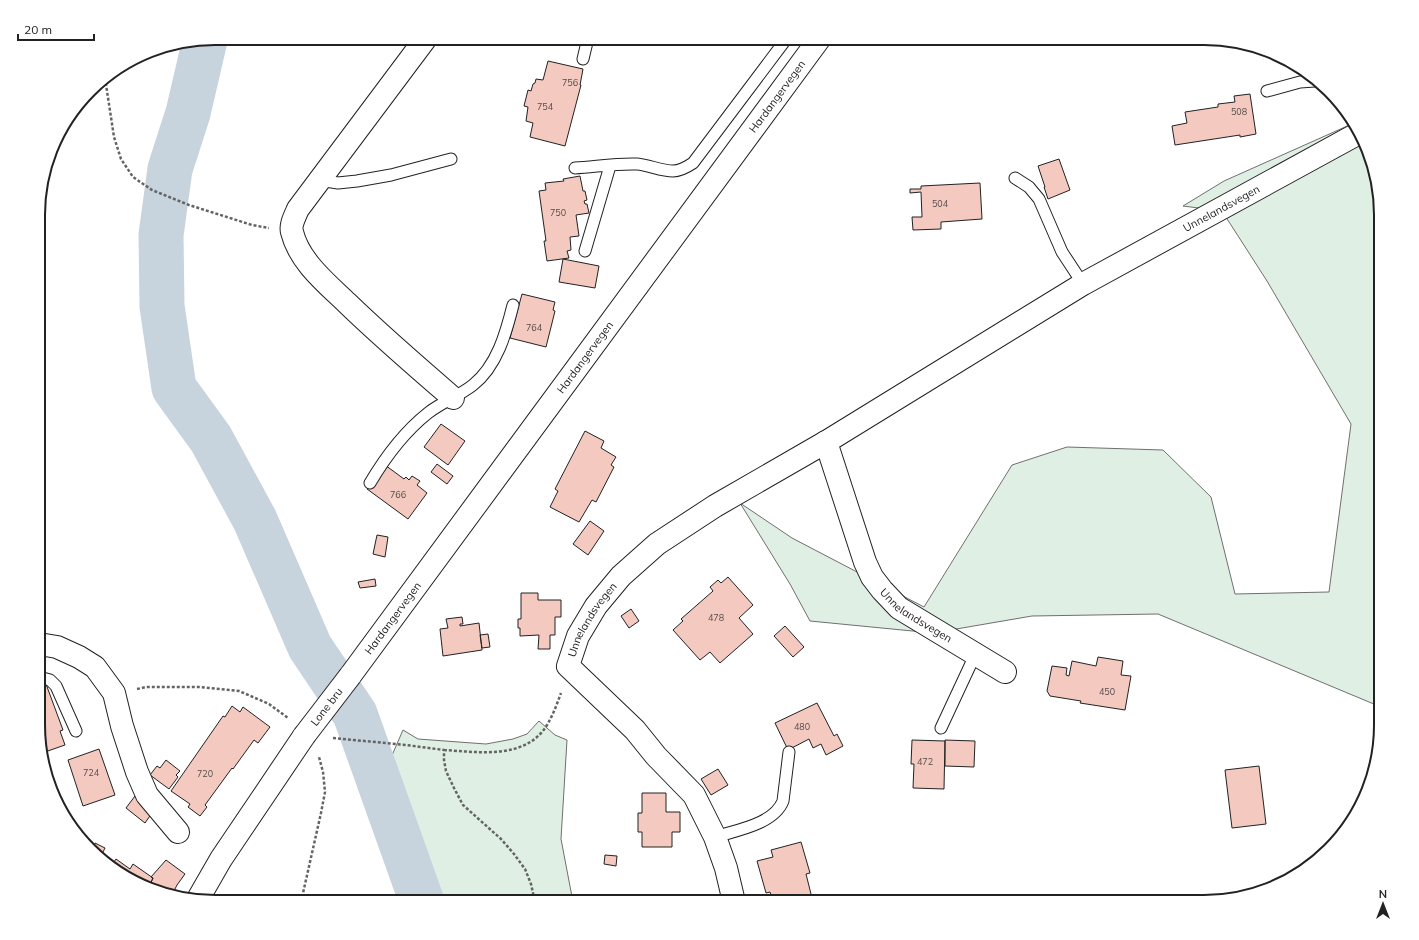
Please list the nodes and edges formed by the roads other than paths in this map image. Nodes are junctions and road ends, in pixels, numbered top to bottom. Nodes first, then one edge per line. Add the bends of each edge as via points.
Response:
1 (421, 45) edge
2 (586, 45) edge
3 (782, 45) edge
4 (815, 45) edge
5 (583, 59) dead end
6 (1309, 81) edge
7 (1267, 91) dead end
8 (1354, 136) edge
9 (451, 158) dead end
10 (610, 166) junction
11 (575, 168) dead end
12 (1015, 178) dead end
13 (319, 180) junction
14 (585, 251) dead end
15 (1083, 284) junction
16 (513, 305) dead end
17 (453, 398) junction
18 (826, 442) junction
19 (370, 483) dead end
20 (45, 645) edge
21 (975, 655) junction
22 (1005, 672) dead end
23 (350, 676) joint
24 (45, 678) edge
25 (941, 728) dead end
26 (76, 731) dead end
27 (789, 752) dead end
28 (178, 832) dead end
29 (716, 837) junction
30 (200, 895) edge
31 (732, 895) edge

1 - 13 street
2 - 5 lane
3 - 10 lane via 693,163 675,171 635,164
4 - 23 street, Hardangervegen
6 - 7 lane
8 - 15 street, Unnelandsvegen
9 - 13 lane via 391,175 357,181 338,183
10 - 11 lane
10 - 14 lane
12 - 15 lane via 1039,199 1062,252
13 - 17 street via 298,209 291,230 303,256 323,280 362,318
15 - 18 street, Unnelandsvegen
16 - 17 lane via 497,354 486,372 473,385
17 - 19 lane via 429,412 405,434 386,457
18 - 21 street, Unnelandsvegen via 872,577 899,608
18 - 29 street, Unnelandsvegen via 715,506 656,544 621,576 596,606 578,636 568,666 635,730 694,795
20 - 28 street via 80,657 95,667 114,692 122,726 147,795
21 - 22 street, Unnelandsvegen
21 - 25 lane
23 - 30 street, Lone bru, bridge via 298,729
24 - 26 lane via 56,686
27 - 29 lane via 780,808 763,822
29 - 31 street, Unnelandsvegen

